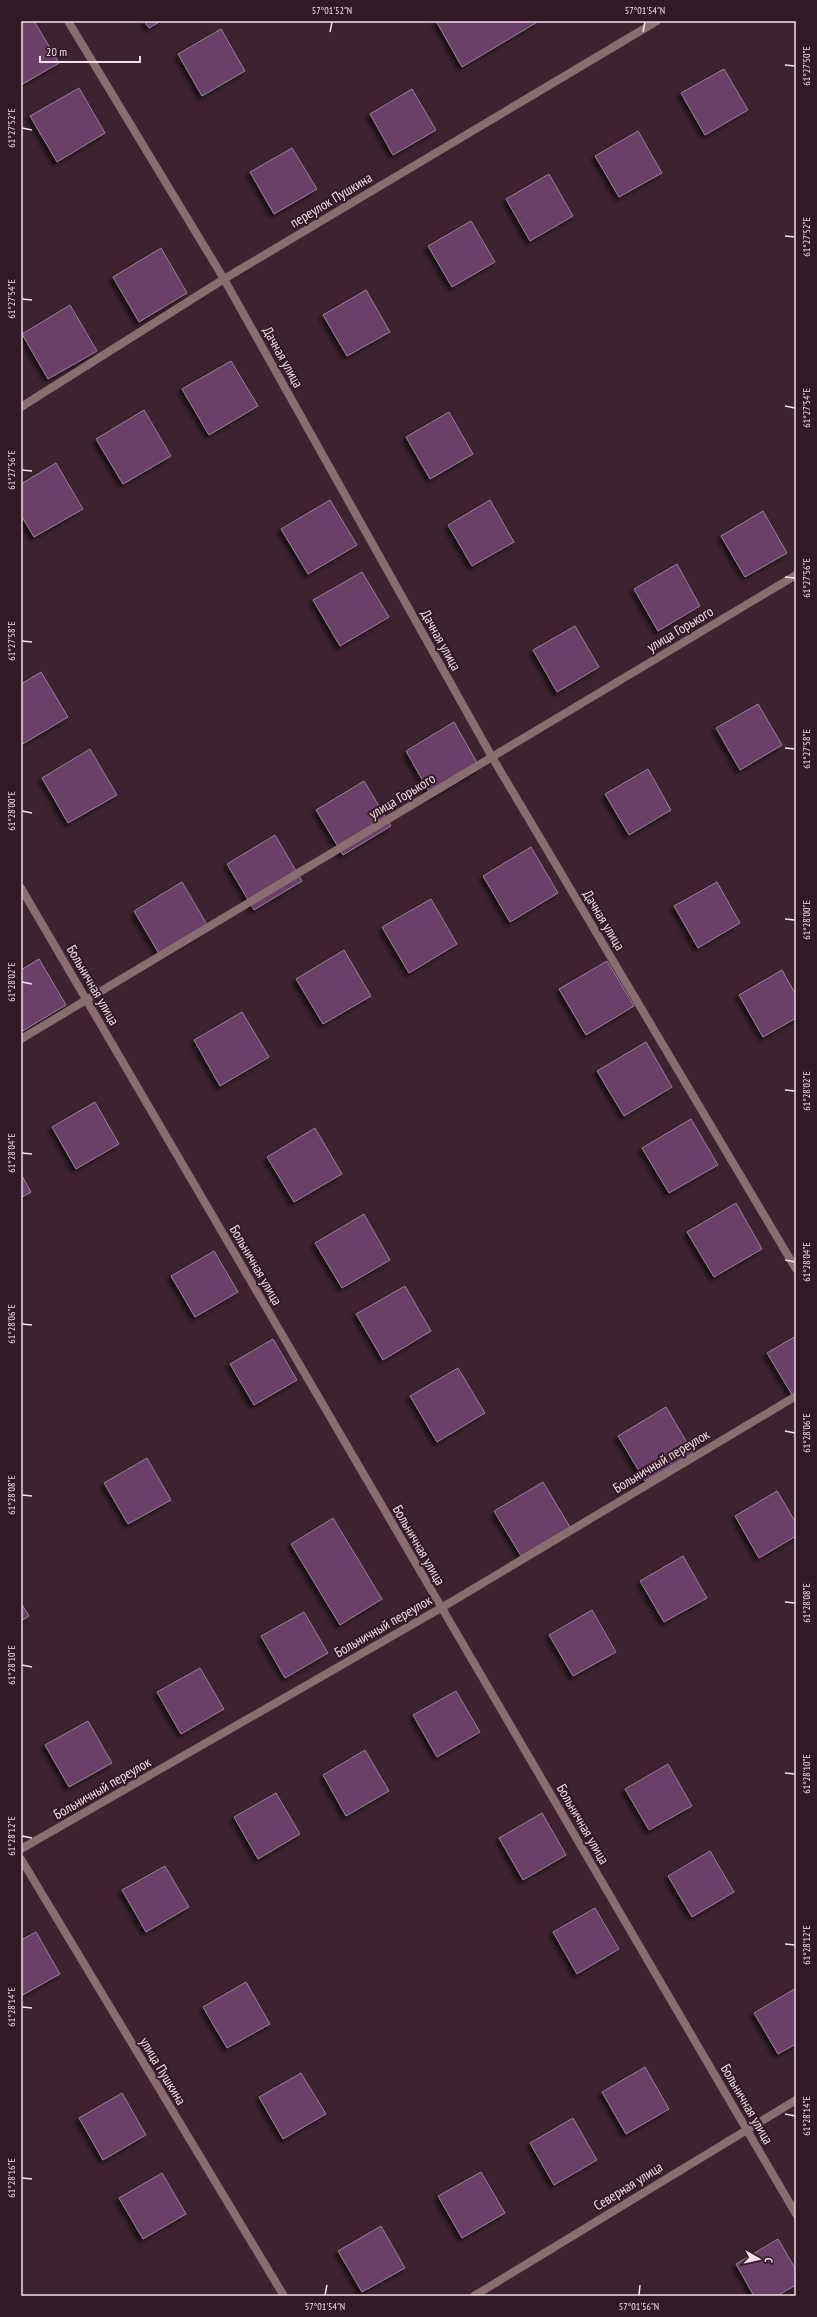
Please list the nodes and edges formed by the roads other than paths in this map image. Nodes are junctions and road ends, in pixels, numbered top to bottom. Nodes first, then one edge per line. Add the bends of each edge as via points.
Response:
1 (68, 21) edge
2 (657, 21) edge
3 (224, 279) junction
4 (21, 408) edge
5 (796, 575) edge
6 (492, 757) junction
7 (21, 888) edge
8 (86, 1000) junction
9 (21, 1039) edge
10 (796, 1269) edge
11 (796, 1396) edge
12 (441, 1608) junction
13 (21, 1850) edge
14 (21, 1859) edge
15 (796, 2100) edge
16 (746, 2129) junction
17 (796, 2214) edge
18 (284, 2296) edge
19 (474, 2296) edge

1 - 3 street, Дачная улица
2 - 3 street, переулок Пушкина
3 - 4 street, переулок Пушкина
3 - 6 street, Дачная улица
5 - 6 street, улица Горького
6 - 8 street, улица Горького
6 - 10 street, Дачная улица
7 - 8 street, Больничная улица
8 - 9 street, улица Горького
8 - 12 street, Больничная улица
11 - 12 street, Больничный переулок
12 - 13 street, Больничный переулок
12 - 16 street, Больничная улица
14 - 18 street, улица Пушкина
15 - 16 street, Северная улица
16 - 17 street, Больничная улица
16 - 19 street, Северная улица

